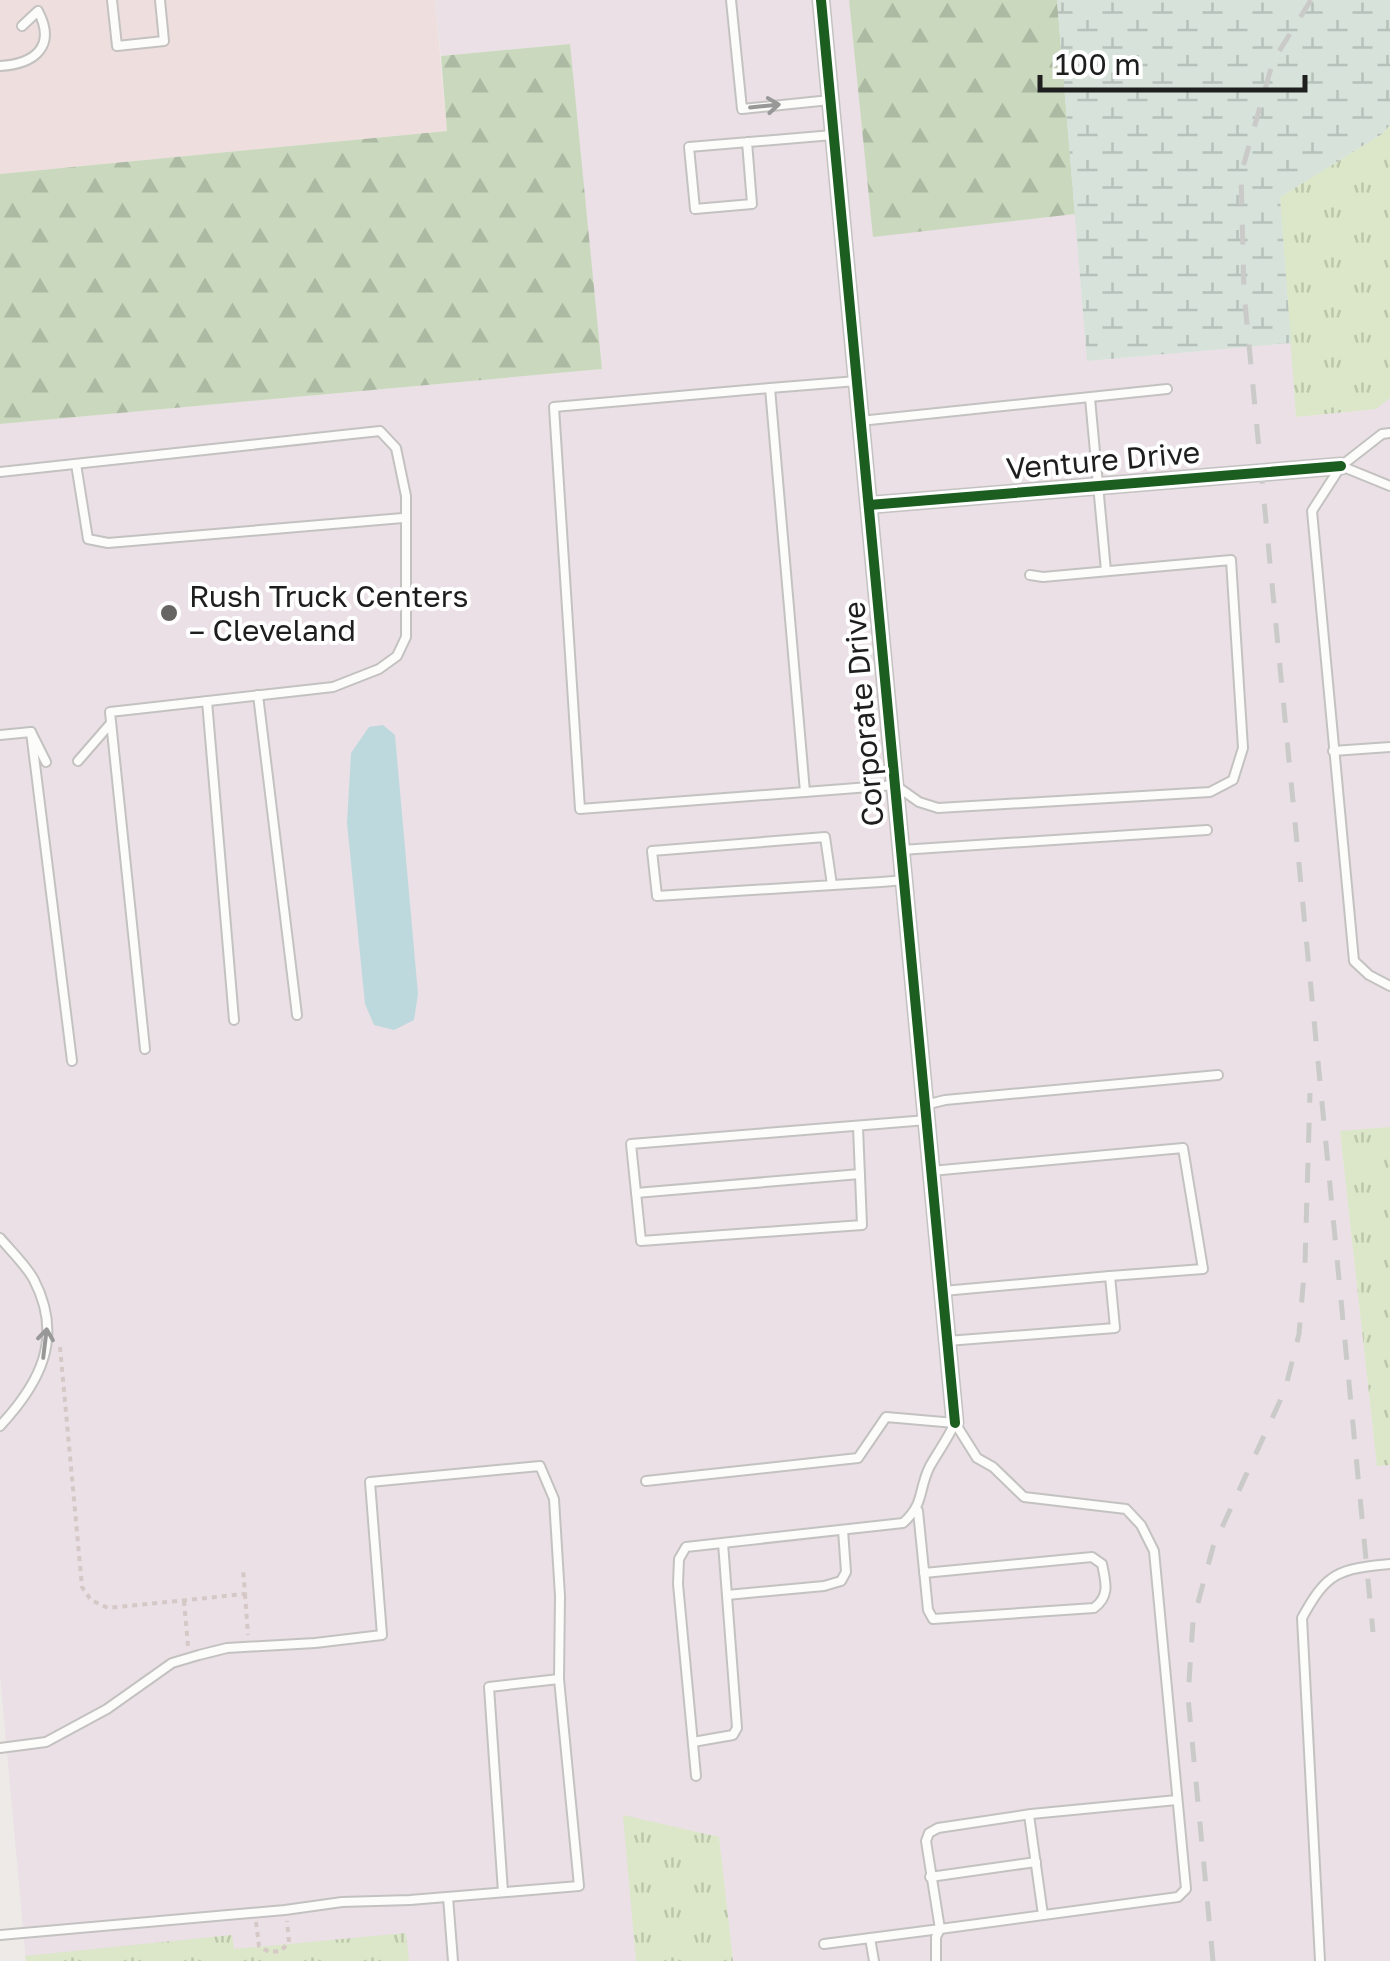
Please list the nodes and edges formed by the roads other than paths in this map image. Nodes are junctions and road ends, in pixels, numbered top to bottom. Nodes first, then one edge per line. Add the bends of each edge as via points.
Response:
1 (112, 0) edge
2 (160, 0) edge
3 (731, 0) edge
4 (822, 0) edge
5 (22, 26) dead end
6 (0, 66) edge
7 (830, 100) junction
8 (833, 135) junction
9 (747, 142) junction
10 (857, 381) junction
11 (770, 388) junction
12 (1168, 389) dead end
13 (1090, 398) junction
14 (860, 421) junction
15 (1390, 432) edge
16 (76, 464) junction
17 (1341, 466) junction
18 (0, 472) edge
19 (1097, 486) junction
20 (1390, 486) edge
21 (869, 505) junction
22 (403, 518) junction
23 (1106, 571) junction
24 (1030, 575) dead end
25 (258, 696) junction
26 (207, 701) junction
27 (111, 723) junction
28 (31, 732) junction
29 (0, 735) edge
30 (1390, 746) edge
31 (1333, 750) junction
32 (78, 761) dead end
33 (46, 762) dead end
34 (895, 785) junction
35 (805, 792) junction
36 (1207, 830) dead end
37 (902, 850) junction
38 (904, 880) junction
39 (832, 885) junction
40 (1390, 986) edge
41 (297, 1015) dead end
42 (234, 1020) dead end
43 (145, 1048) dead end
44 (72, 1061) dead end
45 (1218, 1075) dead end
46 (926, 1112) junction
47 (858, 1127) junction
48 (931, 1171) junction
49 (860, 1174) junction
50 (636, 1193) junction
51 (0, 1238) edge
52 (1110, 1276) junction
53 (943, 1291) junction
54 (948, 1342) junction
55 (955, 1423) junction
56 (0, 1426) edge
57 (646, 1480) dead end
58 (918, 1511) junction
59 (843, 1530) junction
60 (723, 1543) junction
61 (1390, 1564) edge
62 (924, 1574) junction
63 (727, 1595) junction
64 (559, 1679) junction
65 (693, 1742) junction
66 (0, 1748) edge
67 (696, 1776) dead end
68 (1178, 1800) junction
69 (1029, 1815) junction
70 (1036, 1862) junction
71 (930, 1877) junction
72 (503, 1892) junction
73 (448, 1897) junction
74 (1043, 1915) junction
75 (940, 1929) junction
76 (0, 1935) edge
77 (870, 1938) junction
78 (824, 1944) dead end
79 (453, 1961) edge
80 (874, 1961) edge
81 (936, 1961) edge
82 (1320, 1961) edge

1 - 2 lane via 117,46 164,41
3 -> 7 lane via 742,109
4 - 7 street, Corporate Drive
5 - 6 lane via 38,11 44,38 36,55
7 - 8 street, Corporate Drive
8 - 9 lane
8 - 10 street, Corporate Drive
9 - 9 lane via 689,147 695,209 752,204
10 - 11 lane
10 - 14 street, Corporate Drive
11 - 35 lane
11 - 35 lane via 554,407 580,809
12 - 13 lane
13 - 14 lane
13 - 19 lane
14 - 21 street, Corporate Drive
15 - 17 lane
16 - 18 lane
16 - 22 lane via 88,539 108,544
16 - 22 lane via 380,431 396,448 406,496
17 - 19 street, Venture Drive
17 - 20 lane
17 - 31 lane via 1312,511
19 - 21 street, Venture Drive
19 - 23 lane
21 - 34 street, Corporate Drive
22 - 25 lane via 406,636 397,656 333,687
23 - 24 lane
23 - 34 lane via 1231,560 1243,748 1233,780 1210,792 938,808
25 - 26 lane
25 - 41 lane
26 - 27 lane via 110,712
26 - 42 lane
27 - 32 lane
27 - 43 lane
28 - 29 lane
28 - 33 lane
28 - 44 lane
30 - 31 lane
31 - 40 lane via 1354,961
34 - 35 lane
34 - 37 street, Corporate Drive
36 - 37 lane
37 - 38 street, Corporate Drive
38 - 39 lane
38 - 46 street, Corporate Drive
39 - 39 lane via 657,896 652,851 825,837
45 - 46 lane via 964,1098
46 - 47 lane
46 - 48 street, Corporate Drive
47 - 49 lane
47 - 50 lane via 631,1144
48 - 52 lane via 1183,1148 1203,1269
48 - 53 street, Corporate Drive
49 - 50 lane
49 - 50 lane via 862,1225 641,1242
56 -> 51 lane via 29,1395 48,1347 47,1317 34,1279
52 - 53 lane
52 - 54 lane via 1114,1328
53 - 54 street, Corporate Drive
54 - 55 street, Corporate Drive
55 - 57 lane via 886,1417 858,1458
55 - 58 lane via 931,1464
55 - 68 lane via 976,1458 1024,1497 1126,1510 1142,1525 1154,1552
58 - 59 lane via 903,1524
58 - 62 lane
59 - 60 lane
59 - 63 lane via 841,1580
60 - 63 lane
60 - 65 lane via 686,1548 679,1559
61 - 82 lane via 1348,1568 1319,1587 1302,1618
62 - 62 lane via 934,1619 1094,1608 1107,1588 1102,1564 1092,1557
63 - 65 lane via 737,1728 733,1735
64 - 66 lane via 554,1499 540,1466 370,1482 382,1635 228,1648 172,1663 46,1742
64 - 72 lane via 489,1688
64 - 72 lane via 579,1886
65 - 67 lane
68 - 69 lane
68 - 74 lane via 1186,1889 1178,1897
69 - 70 lane
69 - 71 lane via 938,1828 926,1841
70 - 71 lane
70 - 74 lane
71 - 75 lane
72 - 73 lane
73 - 76 lane
73 - 79 lane
74 - 75 lane
75 - 77 lane
75 - 81 lane
77 - 78 lane
77 - 80 lane

